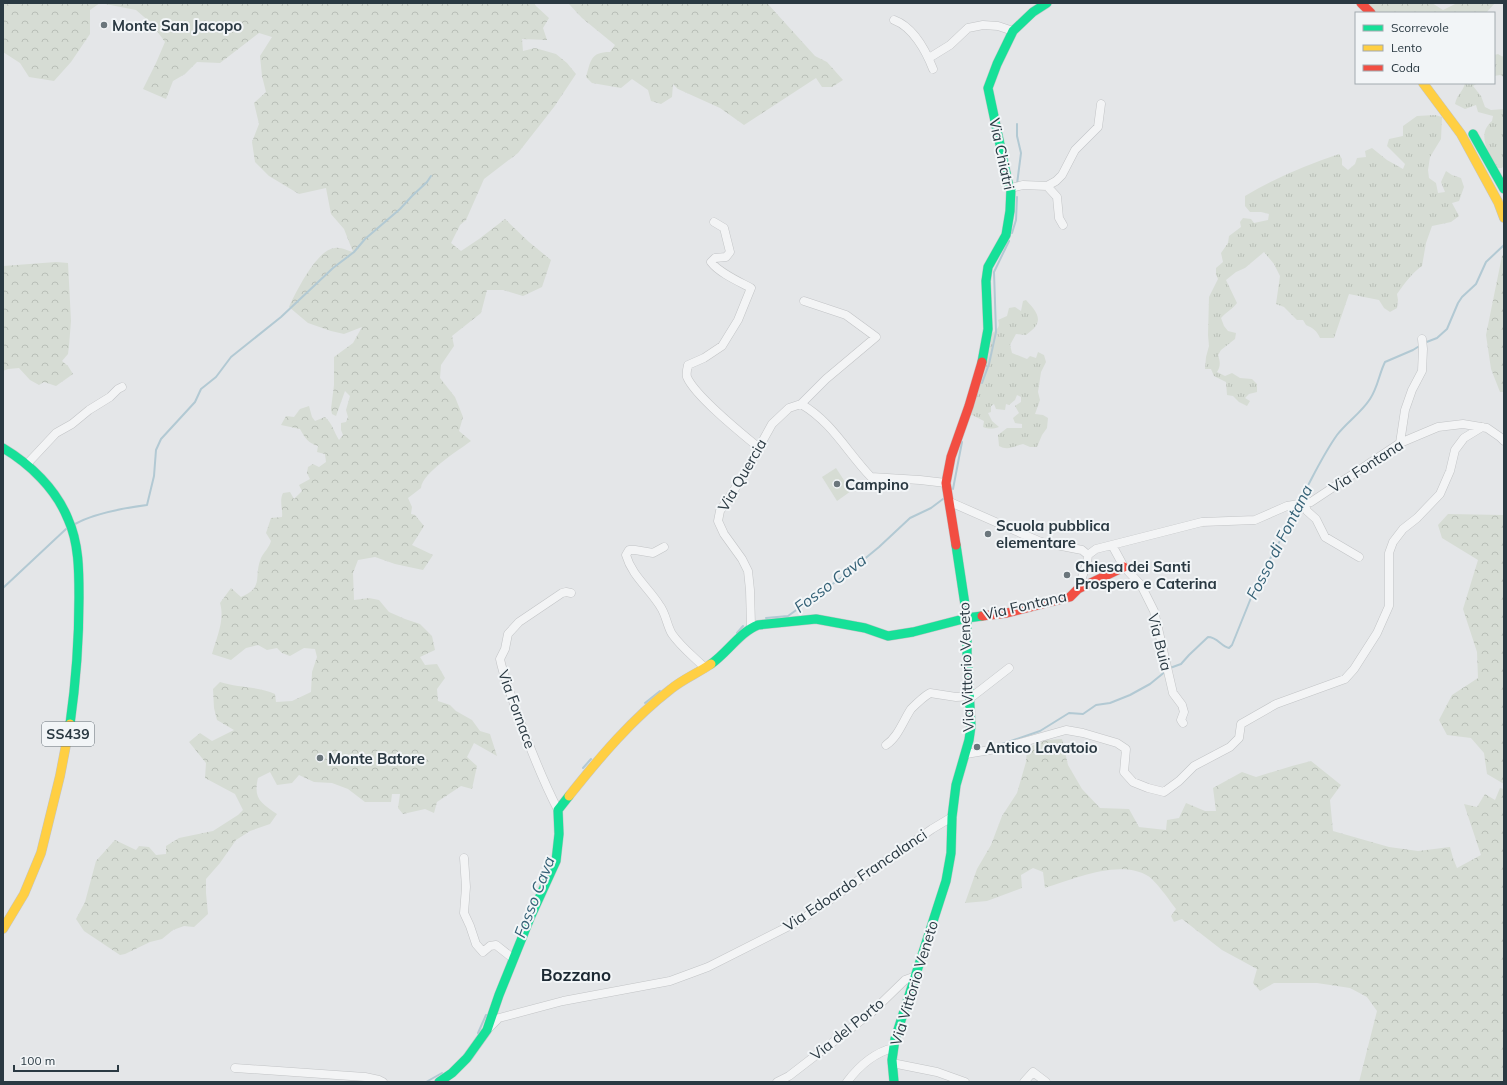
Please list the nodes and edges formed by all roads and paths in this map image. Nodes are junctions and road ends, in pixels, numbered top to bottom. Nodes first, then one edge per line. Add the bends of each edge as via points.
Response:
1 (1047, 3) edge
2 (1350, 3) edge
3 (1361, 3) edge
4 (1359, 12) edge
5 (1370, 12) edge
6 (894, 20) dead end
7 (1013, 31) junction
8 (929, 58) junction
9 (933, 69) dead end
10 (1424, 84) edge
11 (1433, 84) edge
12 (1102, 104) dead end
13 (1048, 186) junction
14 (1012, 188) junction
15 (1504, 189) edge
16 (1504, 218) edge
17 (714, 222) dead end
18 (1063, 226) dead end
19 (804, 302) dead end
20 (1422, 343) dead end
21 (122, 387) dead end
22 (801, 404) junction
23 (1482, 427) junction
24 (1504, 441) edge
25 (1400, 443) junction
26 (758, 447) junction
27 (3, 448) edge
28 (27, 464) junction
29 (948, 494) junction
30 (1300, 504) junction
31 (1112, 545) junction
32 (664, 547) dead end
33 (1088, 554) junction
34 (1359, 557) dead end
35 (1124, 567) junction
36 (1078, 589) junction
37 (571, 593) dead end
38 (967, 618) junction
39 (751, 624) junction
40 (703, 666) junction
41 (1009, 668) dead end
42 (970, 697) junction
43 (1183, 723) dead end
44 (886, 745) dead end
45 (966, 754) junction
46 (558, 809) junction
47 (952, 817) junction
48 (464, 858) dead end
49 (3, 929) edge
50 (510, 956) junction
51 (916, 976) junction
52 (487, 1030) junction
53 (893, 1048) junction
54 (892, 1063) junction
55 (235, 1068) dead end
56 (383, 1082) edge
57 (439, 1082) edge
58 (777, 1082) edge
59 (847, 1082) edge
60 (894, 1082) edge
61 (965, 1082) edge
62 (1024, 1082) edge
63 (1046, 1082) edge

1 - 7 main road, Via Chiatri
2 - 4 main road
3 - 5 main road
6 - 8 street via 902,23 912,33
7 - 8 street via 998,26 982,25 968,28
7 - 14 main road, Via Chiatri via 988,88 1009,187
8 - 9 street
10 - 16 main road via 1461,134
11 - 15 main road via 1471,131
12 - 13 street via 1098,127 1074,150 1062,175
13 - 14 street via 1023,185
13 - 18 street via 1057,197 1059,218
14 - 29 main road, Via Chiatri via 1006,234 988,267 988,329 980,370 951,457
17 - 26 street via 724,228 730,252 726,257 715,258 711,262 751,288 738,320 722,346 688,365 687,377 697,392
19 - 22 street, Via Quercia via 846,314 876,337
20 - 25 street via 1422,371 1405,410
21 - 28 street via 56,433
22 - 26 street, Via Quercia via 789,408 772,424
22 - 29 street via 813,411 838,435 871,477 920,480
23 - 24 street, Via Fontana via 1488,428
23 - 25 street, Via Fontana via 1463,424 1438,427
23 - 45 street via 1464,438 1455,450 1450,471 1440,494 1393,542 1389,553 1389,606 1377,633 1345,679 1276,704 1245,721 1241,724 1239,738 1230,747 1194,766 1164,792 1133,782 1124,772 1126,749 1117,743 1084,733 1066,730 1002,748
25 - 30 street, Via Fontana via 1311,502
26 - 39 street, Via Quercia via 742,478 720,511 718,521 748,571
27 - 28 main road, SS439
28 - 49 main road, SS439 via 53,493 71,525 79,562 78,664 70,725 48,830 31,882
29 - 33 street via 1041,542 1082,550
29 - 38 main road, Via Vittorio Veneto
30 - 31 street, Via Fontana via 1281,508 1254,520 1202,522
30 - 34 street via 1316,519 1325,537
31 - 33 street, Via Fontana
31 - 35 street, Via Buia
32 - 40 street via 654,553 629,550 626,555 628,563 660,606 672,634
33 - 36 street
35 - 36 main road, Via Fontana
35 - 43 street, Via Buia via 1141,585 1154,611 1173,693 1184,712 1181,720
36 - 38 main road, Via Fontana via 1070,597 1007,613
37 - 46 street, Via Fornace via 562,593 519,622 508,634 500,659 504,678 525,735
38 - 39 main road, Via Fontana via 888,636 865,628 816,619
38 - 42 main road, Via Vittorio Veneto via 966,653
39 - 40 main road via 721,657
40 - 46 main road via 638,717 602,754
41 - 42 street
42 - 44 street via 930,692 911,710 892,742
42 - 45 main road, Via Vittorio Veneto via 971,726
45 - 47 main road, Via Vittorio Veneto via 956,785
46 - 50 main road via 556,861
47 - 51 main road, Via Vittorio Veneto via 951,853 946,881
47 - 52 street, Via Edoardo Francalanci via 801,920 708,967 670,981 563,1002 499,1018
48 - 50 street via 464,913 476,944 483,952 496,944
50 - 52 main road
51 - 53 main road, Via Vittorio Veneto
51 - 58 street, Via del Porto via 905,980 872,1012 789,1076
52 - 57 main road via 468,1058
53 - 54 main road, Via Vittorio Veneto
53 - 59 street via 870,1058
54 - 60 main road, Via Vittorio Veneto
54 - 61 street via 937,1072
55 - 56 street via 365,1077
62 - 63 street via 1033,1072

